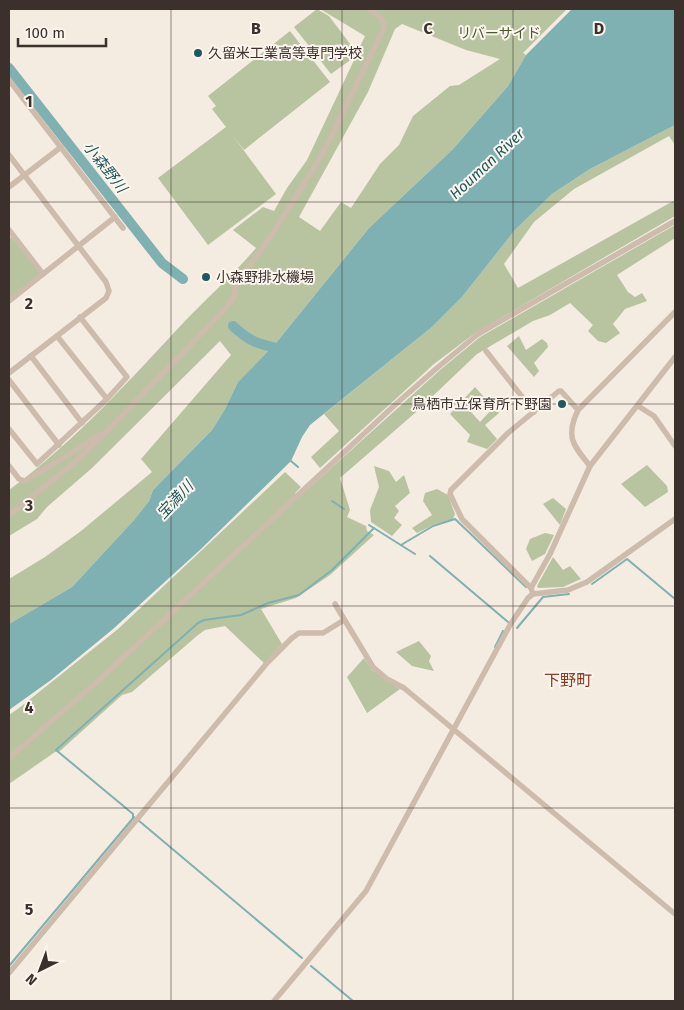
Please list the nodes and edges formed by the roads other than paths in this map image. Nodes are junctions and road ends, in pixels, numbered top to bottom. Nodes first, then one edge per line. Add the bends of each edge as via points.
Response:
1 (368, 9) edge
2 (9, 80) edge
3 (61, 147) junction
4 (9, 155) edge
5 (24, 175) junction
6 (9, 187) edge
7 (115, 217) junction
8 (675, 221) edge
9 (124, 228) dead end
10 (10, 234) edge
11 (79, 246) junction
12 (43, 274) junction
13 (9, 301) edge
14 (675, 312) edge
15 (80, 317) junction
16 (57, 336) junction
17 (486, 351) dead end
18 (31, 356) junction
19 (675, 357) edge
20 (9, 373) edge
21 (9, 380) edge
22 (107, 400) junction
23 (638, 406) junction
24 (578, 410) junction
25 (534, 412) junction
26 (82, 423) junction
27 (9, 429) edge
28 (104, 434) junction
29 (59, 445) junction
30 (675, 446) edge
31 (9, 466) edge
32 (590, 466) junction
33 (9, 515) edge
34 (675, 519) edge
35 (532, 590) junction
36 (335, 604) dead end
37 (344, 620) junction
38 (454, 729) junction
39 (9, 758) edge
40 (675, 914) edge
41 (9, 973) edge
42 (274, 1001) edge

1 - 28 street via 379,16 384,28 302,190 236,284 234,297 227,307
2 - 3 street
3 - 5 street
3 - 7 street
4 - 5 street
5 - 6 street
5 - 11 street
7 - 9 street
7 - 11 street
8 - 39 street via 478,334 363,434 99,680
10 - 12 street
11 - 12 street
11 - 15 street via 109,286 106,298
12 - 13 street
14 - 24 street
15 - 16 street
15 - 22 street via 127,377
16 - 18 street
16 - 22 street
17 - 25 street
18 - 20 street
18 - 26 street
19 - 23 street
21 - 29 street
22 - 26 street
23 - 30 street via 654,416
23 - 32 street
24 - 25 street via 560,391
24 - 32 street via 571,431 574,446
25 - 35 street via 508,433 450,494 462,519
26 - 29 street
27 - 29 street via 37,464
28 - 31 street via 25,480 21,481
28 - 33 street
32 - 35 street
34 - 35 street via 587,582 568,590
35 - 38 street
36 - 37 street
37 - 38 street via 372,667 404,688
37 - 41 street via 323,633 299,633 283,646
38 - 40 street
38 - 42 street via 366,891

